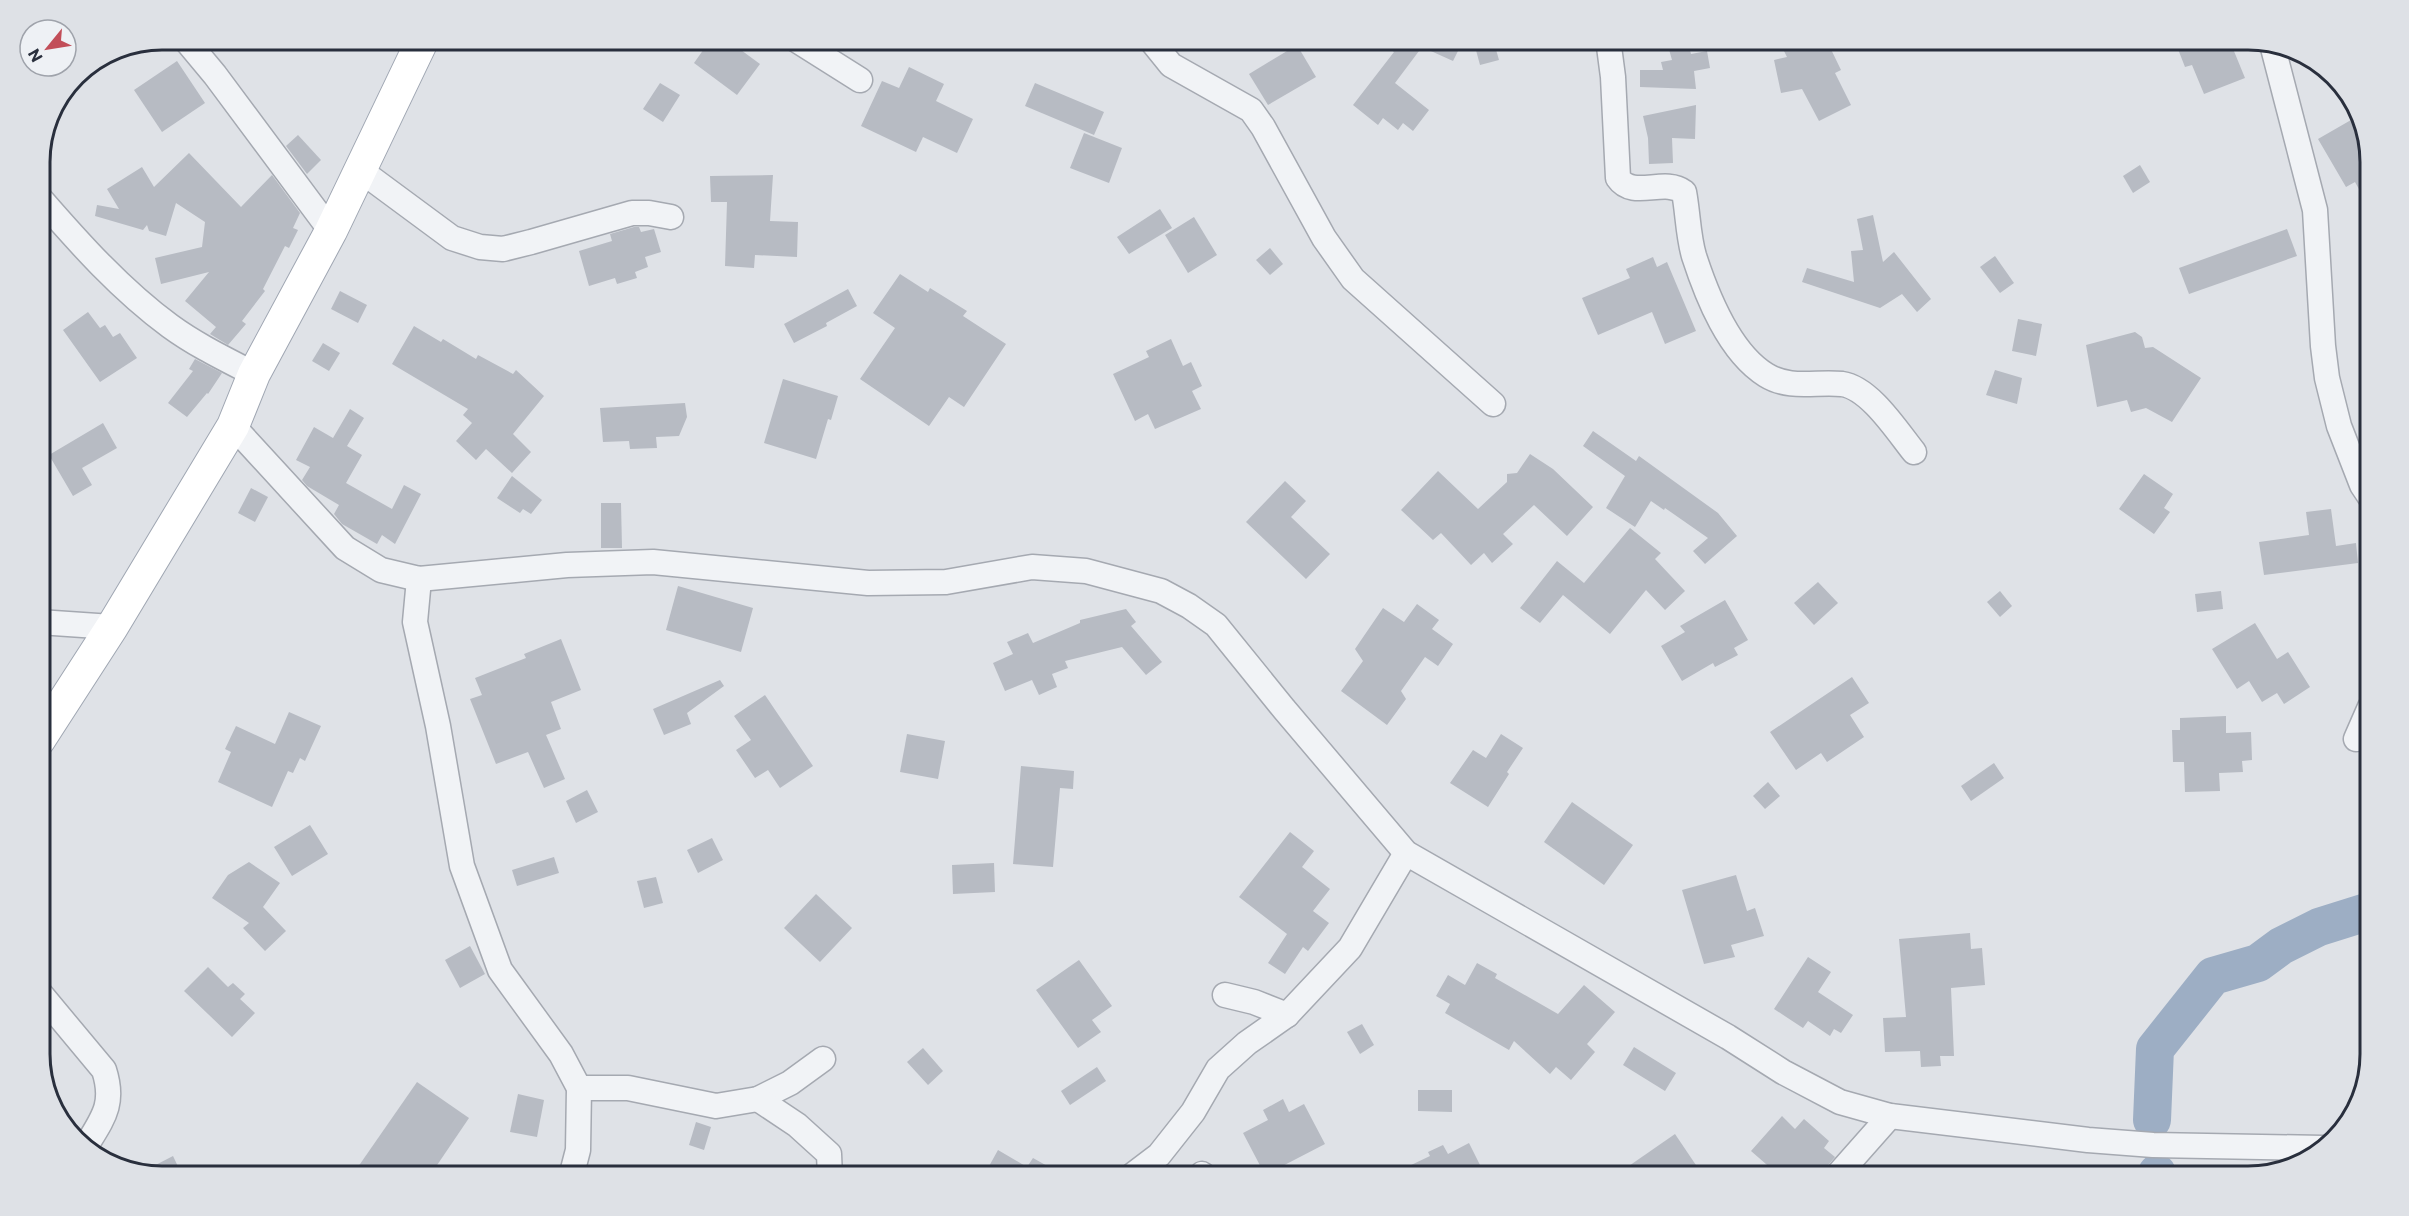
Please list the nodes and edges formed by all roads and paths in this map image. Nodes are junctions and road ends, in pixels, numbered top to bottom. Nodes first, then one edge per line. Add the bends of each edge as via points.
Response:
1 (194, 50) edge
2 (418, 50) edge
3 (813, 50) edge
4 (1159, 50) edge
5 (1609, 50) edge
6 (2273, 53) edge
7 (861, 80) dead end
8 (360, 170) junction
9 (50, 209) edge
10 (671, 217) dead end
11 (331, 231) junction
12 (254, 374) junction
13 (1492, 404) dead end
14 (233, 426) junction
15 (1914, 452) dead end
16 (2359, 478) edge
17 (419, 579) junction
18 (50, 623) edge
19 (112, 627) junction
20 (50, 723) edge
21 (2360, 730) edge
22 (2356, 739) dead end
23 (1406, 853) junction
24 (1225, 995) dead end
25 (50, 1005) edge
26 (1287, 1015) junction
27 (823, 1059) dead end
28 (579, 1088) junction
29 (758, 1099) junction
30 (1890, 1116) junction
31 (90, 1140) edge
32 (2307, 1150) edge
33 (574, 1166) edge
34 (830, 1166) edge
35 (1144, 1166) edge
36 (1846, 1166) edge

1 - 11 street
2 - 8 main road
3 - 7 street
4 - 13 street via 1171,65 1251,110 1324,238 1353,279
5 - 15 street via 1618,178 1630,189 1661,186 1684,192 1694,254 1725,330 1739,351 1766,375 1786,382 1806,386 1844,384 1857,390 1871,399
6 - 16 street via 2315,210 2327,378 2339,426
8 - 10 street via 452,237 480,247 502,249 632,213
8 - 11 main road
9 - 12 street via 145,306 206,350
11 - 12 main road
12 - 14 main road
14 - 17 street via 345,548 381,570
14 - 19 main road
17 - 23 street via 567,565 653,562 868,583 946,582 1032,567 1086,571 1161,591 1216,625
17 - 28 street via 415,622 462,866 500,970 561,1054
18 - 19 street
19 - 20 main road
21 - 22 street
23 - 26 street via 1350,948
23 - 30 street via 1783,1072 1840,1102
24 - 26 street
25 - 31 street via 104,1070 109,1086 108,1110
26 - 35 street via 1218,1069 1193,1112 1159,1155
27 - 29 street via 790,1083
28 - 29 street via 628,1088 716,1106
28 - 33 street via 578,1150
29 - 34 street via 797,1125 829,1154
30 - 32 street via 2088,1140
30 - 36 street

